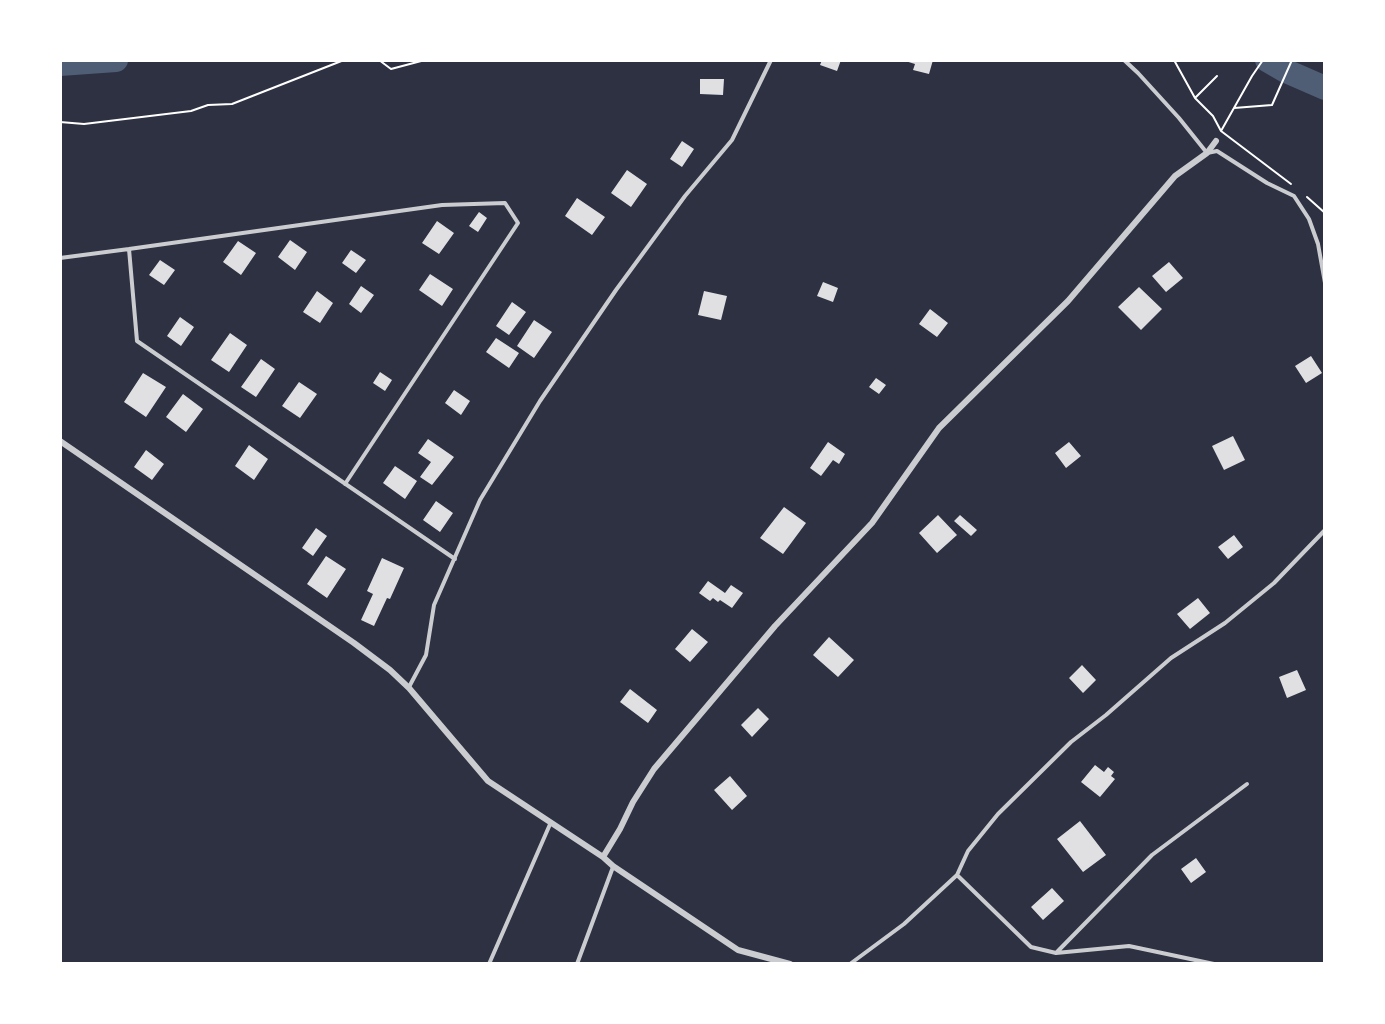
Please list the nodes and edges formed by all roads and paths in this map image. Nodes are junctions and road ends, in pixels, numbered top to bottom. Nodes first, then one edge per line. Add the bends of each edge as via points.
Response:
1 (344, 60) edge
2 (379, 60) edge
3 (424, 60) edge
4 (771, 60) edge
5 (1124, 60) edge
6 (1174, 60) edge
7 (1263, 60) edge
8 (1292, 60) edge
9 (1217, 76) dead end
10 (1195, 99) junction
11 (1234, 108) junction
12 (60, 122) edge
13 (1221, 131) junction
14 (1216, 141) dead end
15 (1207, 153) junction
16 (1295, 187) dead end
17 (1302, 194) dead end
18 (1325, 213) edge
19 (129, 249) junction
20 (60, 258) edge
21 (1325, 283) edge
22 (60, 441) edge
23 (345, 484) junction
24 (1325, 530) edge
25 (455, 559) junction
26 (409, 688) junction
27 (1246, 784) dead end
28 (551, 822) junction
29 (603, 858) junction
30 (613, 866) junction
31 (957, 875) junction
32 (1056, 953) junction
33 (489, 964) edge
34 (577, 964) edge
35 (790, 964) edge
36 (850, 964) edge
37 (1214, 964) edge

1 - 12 path via 232,104 84,124
2 - 3 path via 391,69
4 - 25 lane via 732,140 685,196 540,401 480,500
5 - 15 lane
6 - 10 path
7 - 11 path
8 - 11 path via 1272,105
9 - 10 path
10 - 13 path
11 - 13 path
13 - 16 path
14 - 15 street
15 - 21 lane via 1217,151 1294,196 1309,219 1318,244
15 - 29 street via 1175,176 1068,301 939,428 872,523 775,626 654,769
17 - 18 path
19 - 20 lane
19 - 23 lane via 138,341
19 - 23 lane via 442,206 505,203 518,224
22 - 26 street via 354,643
23 - 25 lane
24 - 31 lane via 1266,590 1225,623 1170,658 1071,742 998,814 968,851
25 - 26 lane via 434,605 426,655
26 - 28 street via 488,781
27 - 32 lane via 1152,855
28 - 29 street
28 - 33 lane
29 - 30 street
30 - 34 lane
30 - 35 street via 738,950
31 - 32 lane via 1031,947
31 - 36 lane via 904,924
32 - 37 lane via 1129,946

